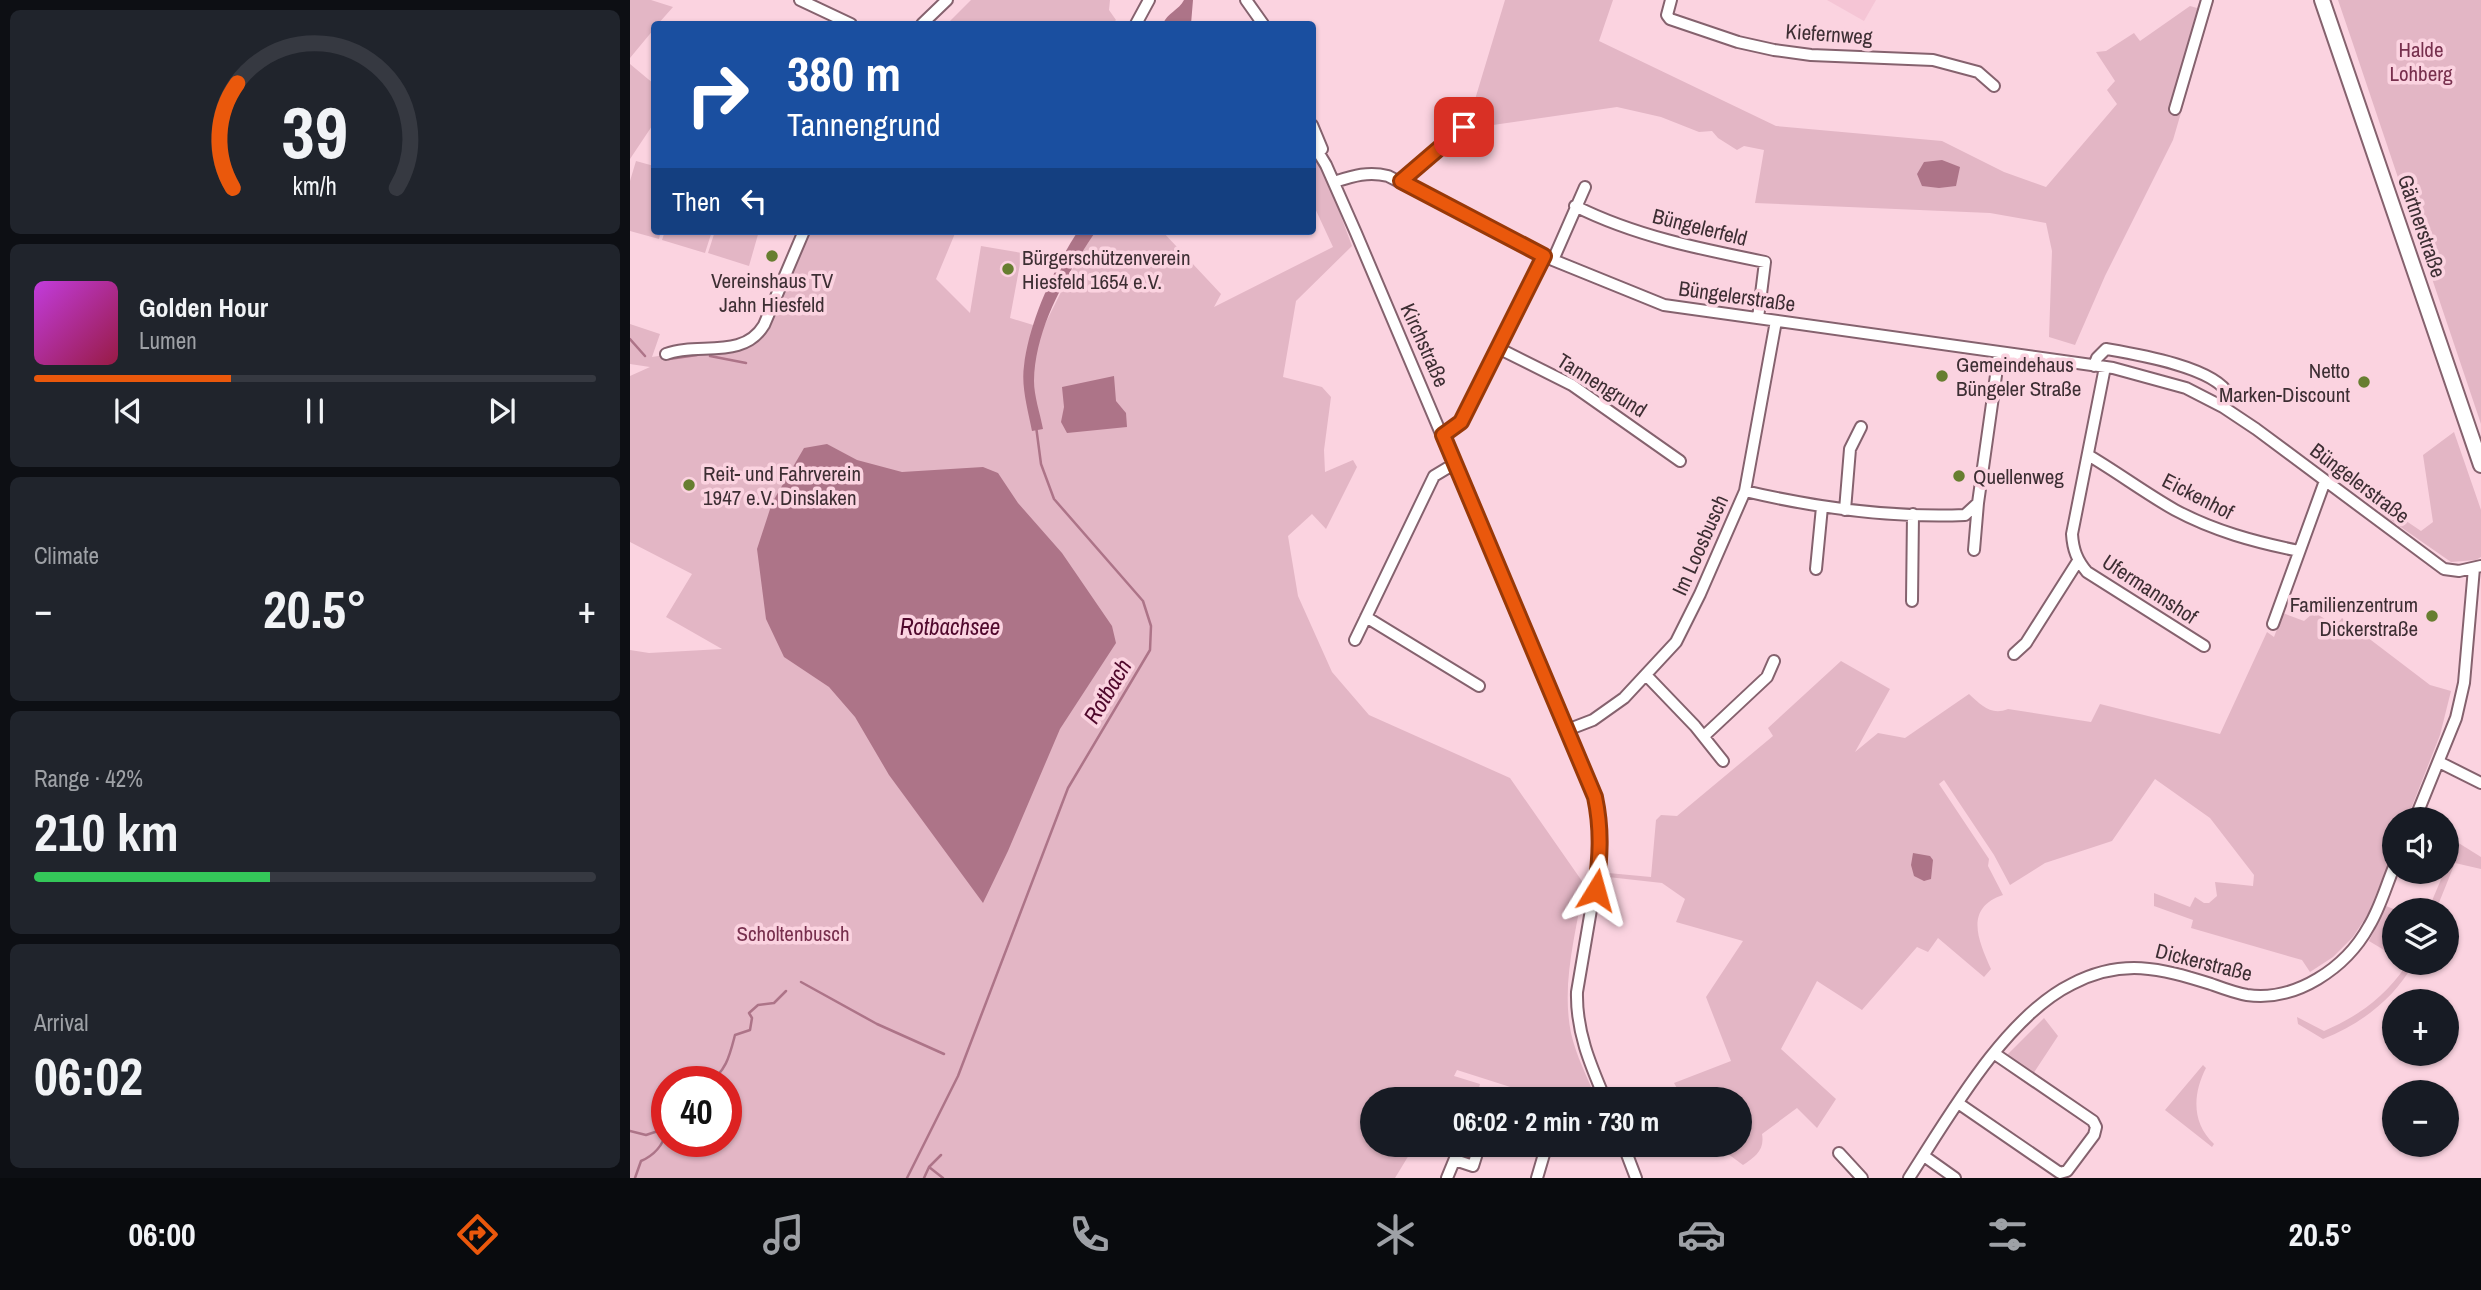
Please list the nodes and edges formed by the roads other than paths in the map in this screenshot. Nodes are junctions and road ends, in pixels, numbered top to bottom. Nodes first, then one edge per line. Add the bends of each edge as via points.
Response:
1 (800, 0) edge
2 (947, 0) edge
3 (1149, 0) edge
4 (1246, 0) edge
5 (2207, 0) edge
6 (2322, 0) edge
7 (1669, 5) edge
8 (846, 21) edge
9 (925, 21) edge
10 (1138, 21) edge
11 (1261, 21) edge
12 (1994, 86) dead end
13 (2175, 109) dead end
14 (1464, 127) dead end
15 (1316, 136) edge
16 (1316, 149) edge
17 (1326, 165) junction
18 (1401, 181) junction
19 (1334, 182) junction
20 (1585, 187) dead end
21 (1575, 206) junction
22 (802, 235) edge
23 (1549, 258) junction
24 (1758, 318) junction
25 (1776, 321) junction
26 (1498, 348) junction
27 (666, 354) dead end
28 (1999, 354) junction
29 (2099, 366) junction
30 (2223, 407) junction
31 (1861, 427) dead end
32 (1443, 435) junction
33 (2088, 455) junction
34 (1681, 461) dead end
35 (1454, 464) junction
36 (2481, 466) edge
37 (2325, 481) junction
38 (1745, 491) junction
39 (1978, 503) junction
40 (1822, 507) junction
41 (1845, 510) junction
42 (1913, 514) junction
43 (1974, 550) dead end
44 (2298, 551) junction
45 (2078, 561) junction
46 (2478, 567) edge
47 (1816, 569) dead end
48 (1912, 601) dead end
49 (1366, 617) junction
50 (2273, 624) dead end
51 (1355, 639) dead end
52 (2204, 646) dead end
53 (2014, 654) dead end
54 (1774, 661) dead end
55 (1646, 676) junction
56 (1479, 686) dead end
57 (1567, 730) junction
58 (1704, 736) junction
59 (1723, 761) dead end
60 (2438, 762) junction
61 (2481, 783) edge
62 (2419, 807) edge
63 (2387, 884) edge
64 (1995, 1054) junction
65 (1600, 1087) edge
66 (1958, 1103) junction
67 (1839, 1153) dead end
68 (1924, 1156) junction
69 (1456, 1157) edge
70 (1476, 1157) edge
71 (1543, 1157) edge
72 (1628, 1157) edge
73 (1455, 1160) junction
74 (1447, 1178) edge
75 (1537, 1178) edge
76 (1636, 1178) edge
77 (1862, 1178) edge
78 (1909, 1178) edge
79 (1955, 1178) edge

1 - 8 street
2 - 9 street
3 - 10 street
4 - 11 street
5 - 13 street
6 - 36 main road, Gärtnerstraße
7 - 12 street, Kiefernweg via 1670,19 1738,42 1811,55 1933,60 1978,72
14 - 18 street
15 - 17 street, Kirchstraße
16 - 17 street, Kirchstraße
17 - 19 street, Kirchstraße
18 - 19 street, Büngelerstraße via 1375,173
18 - 23 street, Büngelerstraße
19 - 32 street, Kirchstraße
20 - 21 street
21 - 23 street
21 - 24 street, Büngelerfeld via 1600,219 1675,243 1765,262
22 - 27 street via 764,325 754,337 735,346 687,348
23 - 24 street, Büngelerstraße via 1664,305
23 - 26 street
24 - 25 street, Büngelerstraße
25 - 28 street, Büngelerstraße
25 - 38 street, Im Loosbusch
26 - 32 street via 1461,422
26 - 34 street, Tannengrund via 1572,385
28 - 29 street, Büngelerstraße
28 - 39 street
29 - 30 street, Büngelerstraße via 2186,388
29 - 30 street via 2097,358 2106,349 2165,360 2225,387 2229,394
29 - 33 street
30 - 37 street, Büngelerstraße
31 - 41 street via 1850,449
32 - 35 street, Kirchstraße
33 - 44 street, Eickenhof via 2175,510 2213,528
33 - 45 street via 2072,534
35 - 49 street via 1434,476
35 - 57 street, Kirchstraße
37 - 44 street
37 - 46 street, Büngelerstraße via 2444,569
38 - 40 street
38 - 55 street, Im Loosbusch via 1676,642
39 - 42 street via 1965,515
39 - 43 street
40 - 41 street
40 - 47 street
41 - 42 street
42 - 48 street
44 - 50 street
45 - 52 street, Ufermannshof via 2087,572
45 - 53 street via 2026,643
46 - 60 street via 2464,683
49 - 51 street
49 - 56 street
54 - 58 street via 1767,677
55 - 57 street, Im Loosbusch via 1593,720
55 - 58 street
57 - 65 street, Kirchstraße via 1600,821 1601,850 1576,1008 1581,1037
58 - 59 street
60 - 61 street
60 - 62 street
63 - 64 street, Dickerstraße via 2361,940 2337,965 2303,988 2246,995 2169,972 2119,967 2057,992 2023,1021
64 - 66 street, Dickerstraße
64 - 66 street via 2096,1127 2067,1171 2060,1173
66 - 68 street, Dickerstraße
67 - 77 street
68 - 78 street, Dickerstraße
68 - 79 street
69 - 73 street
70 - 73 street via 1473,1166
71 - 75 street
72 - 76 street
73 - 74 street

